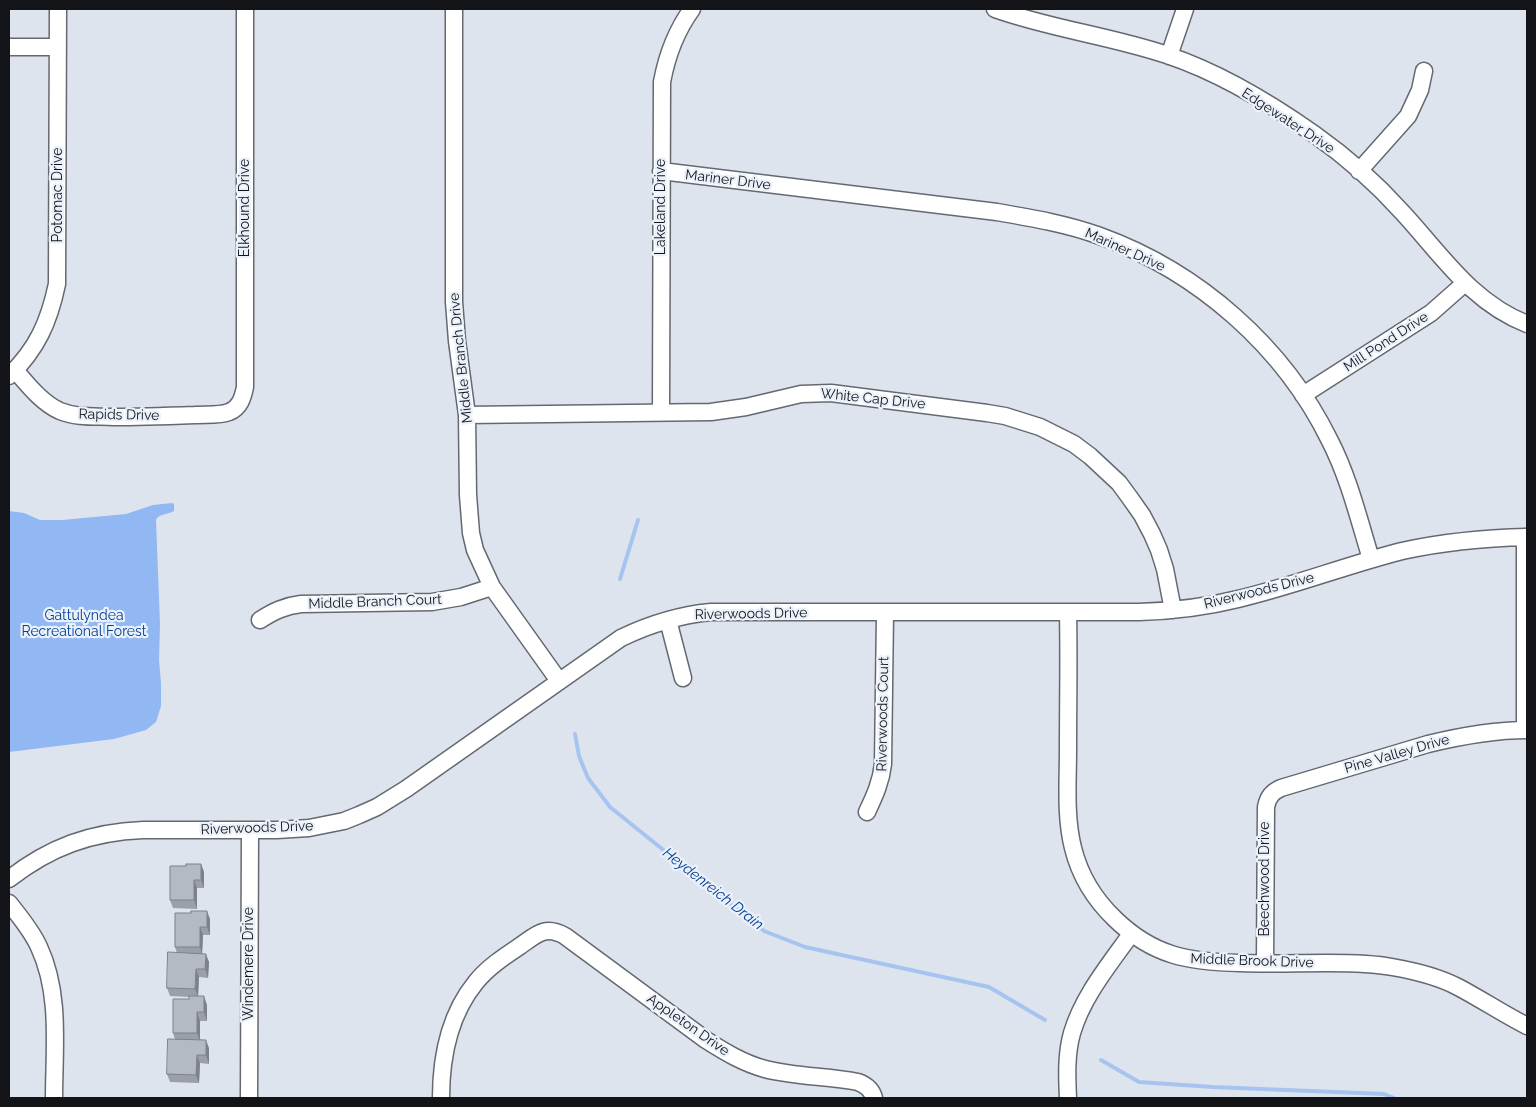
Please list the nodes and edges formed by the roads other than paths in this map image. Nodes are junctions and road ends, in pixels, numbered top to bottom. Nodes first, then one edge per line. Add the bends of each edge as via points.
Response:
1 (58, 9) edge
2 (245, 9) edge
3 (454, 9) edge
4 (692, 9) edge
5 (995, 9) edge
6 (1185, 9) edge
7 (9, 47) edge
8 (58, 47) junction
9 (1169, 56) junction
10 (1424, 71) dead end
11 (1359, 171) junction
12 (661, 172) junction
13 (1465, 283) junction
14 (1527, 324) edge
15 (12, 373) edge
16 (1303, 395) junction
17 (238, 406) joint
18 (661, 412) junction
19 (467, 415) junction
20 (1526, 538) edge
21 (1371, 560) junction
22 (492, 587) junction
23 (1173, 610) junction
24 (1068, 612) junction
25 (885, 613) junction
26 (260, 620) dead end
27 (668, 620) junction
28 (683, 678) dead end
29 (559, 681) junction
30 (1526, 730) edge
31 (1271, 795) joint
32 (867, 812) dead end
33 (250, 830) junction
34 (9, 879) edge
35 (9, 903) edge
36 (1131, 934) junction
37 (1265, 963) junction
38 (1527, 1026) edge
39 (872, 1094) edge
40 (54, 1098) edge
41 (249, 1098) edge
42 (441, 1098) edge
43 (1068, 1098) edge

1 - 8 street, Potomac Drive
2 - 17 street, Elkhound Drive via 246,388
3 - 19 street, Middle Branch Drive via 454,302
4 - 12 street, Lakeland Drive via 669,51 665,67 661,99
5 - 9 street, Edgewater Drive
6 - 9 street
7 - 8 street
8 - 15 street, Potomac Drive via 57,284 42,332
9 - 11 street, Edgewater Drive via 1280,111
10 - 11 street via 1420,90 1408,116
11 - 13 street, Edgewater Drive via 1401,211
12 - 16 street, Mariner Drive via 997,212 1101,236 1168,268 1216,301 1261,342
12 - 18 street, Lakeland Drive
13 - 14 street, Edgewater Drive via 1501,312
13 - 16 street, Mill Pond Drive via 1430,313
15 - 17 street, Rapids Drive via 49,405 71,414 177,416 231,412
16 - 21 street, Mariner Drive via 1339,461
18 - 19 street, White Cap Drive
18 - 23 street, White Cap Drive via 730,410 801,394 831,394 987,412 1040,427 1090,456 1130,498 1159,550
19 - 22 street, Middle Branch Drive via 471,532 475,550
20 - 21 street, Riverwoods Drive via 1442,543
20 - 30 street
21 - 23 street, Riverwoods Drive via 1236,600
22 - 26 street, Middle Branch Court via 432,602 301,604 274,611
22 - 29 street, Middle Branch Drive
23 - 24 street, Riverwoods Drive
24 - 25 street, Riverwoods Drive
24 - 36 street, Middle Brook Drive via 1068,817 1072,840 1078,865 1092,893
25 - 27 street, Riverwoods Drive via 711,612
25 - 32 street, Riverwoods Court via 883,764 877,792
27 - 28 street
27 - 29 street, Riverwoods Drive via 621,638
29 - 33 street, Riverwoods Drive via 377,807 326,826
30 - 31 street, Pine Valley Drive via 1472,734 1428,744 1281,788
31 - 37 street, Beechwood Drive via 1266,807
33 - 34 street, Riverwoods Drive via 143,830 105,834 64,846
33 - 41 street, Windemere Drive
35 - 40 street via 32,934 49,974 54,1020
36 - 37 street, Middle Brook Drive via 1154,948 1184,958
36 - 43 street via 1095,986 1077,1019 1069,1052
37 - 38 street, Middle Brook Drive via 1373,964 1408,970 1458,987
39 - 42 street, Appleton Drive via 858,1082 767,1069 741,1060 706,1040 565,936 550,930 538,934 501,960 476,982 468,994 448,1035

